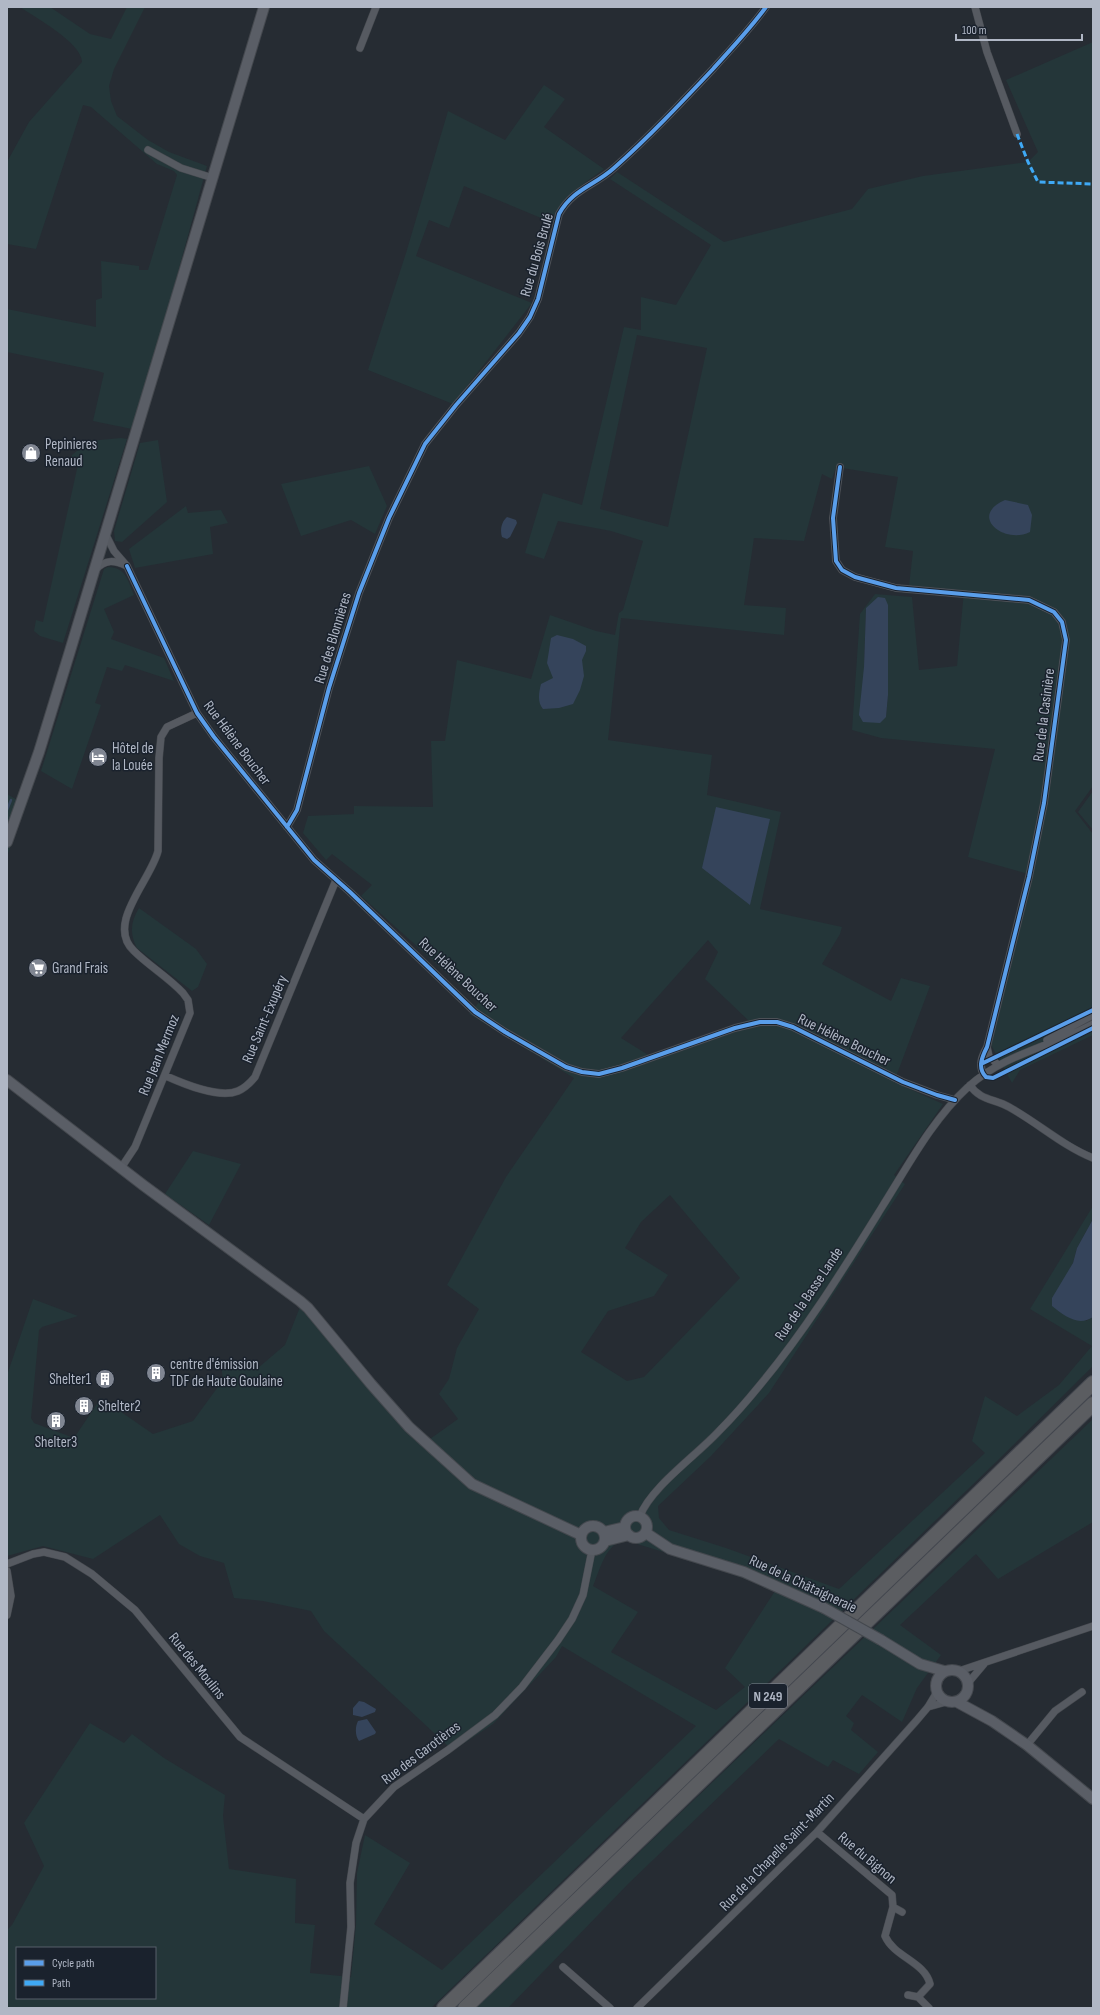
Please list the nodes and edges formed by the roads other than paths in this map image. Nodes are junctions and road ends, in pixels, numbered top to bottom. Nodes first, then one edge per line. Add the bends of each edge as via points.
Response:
1 (264, 7) edge
2 (376, 7) edge
3 (766, 7) edge
4 (975, 7) edge
5 (360, 48) dead end
6 (1017, 134) dead end
7 (148, 150) dead end
8 (213, 178) junction
9 (417, 460) joint
10 (840, 467) dead end
11 (106, 534) junction
12 (127, 566) junction
13 (95, 570) junction
14 (197, 712) junction
15 (286, 828) junction
16 (7, 842) edge
17 (336, 880) junction
18 (1093, 1015) edge
19 (1093, 1024) edge
20 (987, 1047) junction
21 (1037, 1047) junction
22 (998, 1066) junction
23 (984, 1075) junction
24 (166, 1076) junction
25 (7, 1080) edge
26 (970, 1085) junction
27 (954, 1100) junction
28 (1093, 1158) edge
29 (121, 1168) junction
30 (1093, 1383) edge
31 (1093, 1404) edge
32 (640, 1516) junction
33 (627, 1531) junction
34 (646, 1533) junction
35 (582, 1535) junction
36 (605, 1536) junction
37 (592, 1550) junction
38 (7, 1564) edge
39 (7, 1571) edge
40 (7, 1614) edge
41 (1093, 1626) edge
42 (986, 1662) junction
43 (920, 1664) junction
44 (944, 1671) junction
45 (959, 1671) junction
46 (968, 1683) junction
47 (936, 1688) junction
48 (1082, 1692) dead end
49 (966, 1694) junction
50 (952, 1702) junction
51 (928, 1707) junction
52 (976, 1712) junction
53 (1027, 1745) junction
54 (1093, 1799) edge
55 (364, 1819) junction
56 (817, 1832) junction
57 (893, 1907) junction
58 (902, 1912) dead end
59 (563, 1967) dead end
60 (908, 1995) dead end
61 (918, 1997) junction
62 (343, 2008) edge
63 (444, 2008) edge
64 (465, 2008) edge
65 (610, 2008) edge
66 (637, 2008) edge
67 (929, 2008) edge

1 - 8 street
2 - 5 street
3 - 9 street, Rue du Bois Brulé via 754,24 685,99 613,169 565,203 559,214 538,299 530,316 519,333 425,444
4 - 6 street via 987,52
7 - 8 street via 181,168
8 - 11 street
9 - 15 street, Rue des Blonnières via 389,518 359,593 297,810
10 - 20 street, Rue de la Casinière via 833,518 836,561 842,570 855,577 896,588 1029,600 1054,612 1062,622 1066,640 1044,803 1029,877
11 - 12 street, Rue Hélène Boucher via 114,551
11 - 13 street
12 - 13 street via 109,561
12 - 14 street, Rue Hélène Boucher
13 - 16 street via 37,759
14 - 15 street, Rue Hélène Boucher
14 - 24 street, Rue Jean Mermoz via 167,727 161,737 158,851 155,862 126,915 124,928 132,950 176,985 188,1000 190,1013
15 - 17 street, Rue Hélène Boucher
17 - 24 street, Rue Saint-Exupéry via 255,1077 237,1092 224,1094 201,1089
17 - 27 street, Rue Hélène Boucher via 475,1012 566,1067 599,1074 735,1028 760,1022 777,1022 793,1026 903,1082
18 - 21 street, Rue de la Basse Lande
19 - 21 street, Rue de la Basse Lande
20 - 22 street via 989,1056
20 - 23 street, Rue de la Casinière via 981,1064
21 - 22 street, Rue de la Basse Lande
22 - 23 street, Rue de la Basse Lande
23 - 26 street, Rue de la Basse Lande
24 - 29 street, Rue Jean Mermoz via 135,1147
25 - 29 street
26 - 27 street, Rue de la Basse Lande
26 - 28 street via 978,1095 1009,1107
27 - 32 street, Rue de la Basse Lande via 919,1148 792,1345 719,1432 653,1495
29 - 35 street via 308,1308 409,1427 472,1484
30 - 63 highway, N 249
31 - 64 highway, N 249
32 - 33 street via 630,1518
32 - 34 street via 647,1523
33 - 34 street via 638,1538
33 - 36 street
34 - 43 street, Rue de la Châtaigneraie, bridge via 670,1549 744,1572 824,1608
35 - 36 street via 590,1526 598,1527
35 - 37 street via 582,1543
36 - 37 street via 599,1549
37 - 55 street, Rue des Garotières via 583,1595 572,1619 522,1687 495,1715 394,1787
38 - 55 street, Rue des Moulins via 44,1552 65,1557 92,1574 135,1610 240,1737
39 - 40 street via 11,1596
41 - 42 street
42 - 45 street
42 - 46 street
43 - 44 street, Rue de la Châtaigneraie
43 - 47 street, Rue de la Châtaigneraie
44 - 45 street, Rue de la Châtaigneraie
44 - 47 street via 940,1674
45 - 46 street
46 - 49 street
47 - 50 street, Rue de la Châtaigneraie via 942,1700
47 - 51 street, Rue de la Chapelle Saint-Martin
48 - 53 street via 1055,1711
49 - 50 street
49 - 52 street, Rue de la Châtaigneraie
50 - 51 street
50 - 52 street, Rue de la Châtaigneraie
51 - 56 street, Rue de la Chapelle Saint-Martin
52 - 53 street, Rue de la Châtaigneraie
53 - 54 street, Rue de la Châtaigneraie
55 - 62 street, Rue des Garotières via 356,1843 350,1883 351,1927
56 - 57 street, Rue du Bignon via 892,1895
56 - 66 street, Rue de la Chapelle Saint-Martin
57 - 58 street, Rue du Bignon
57 - 61 street, Rue du Bignon via 885,1936 890,1944 928,1975 930,1984
59 - 65 street
60 - 61 street
61 - 67 street

